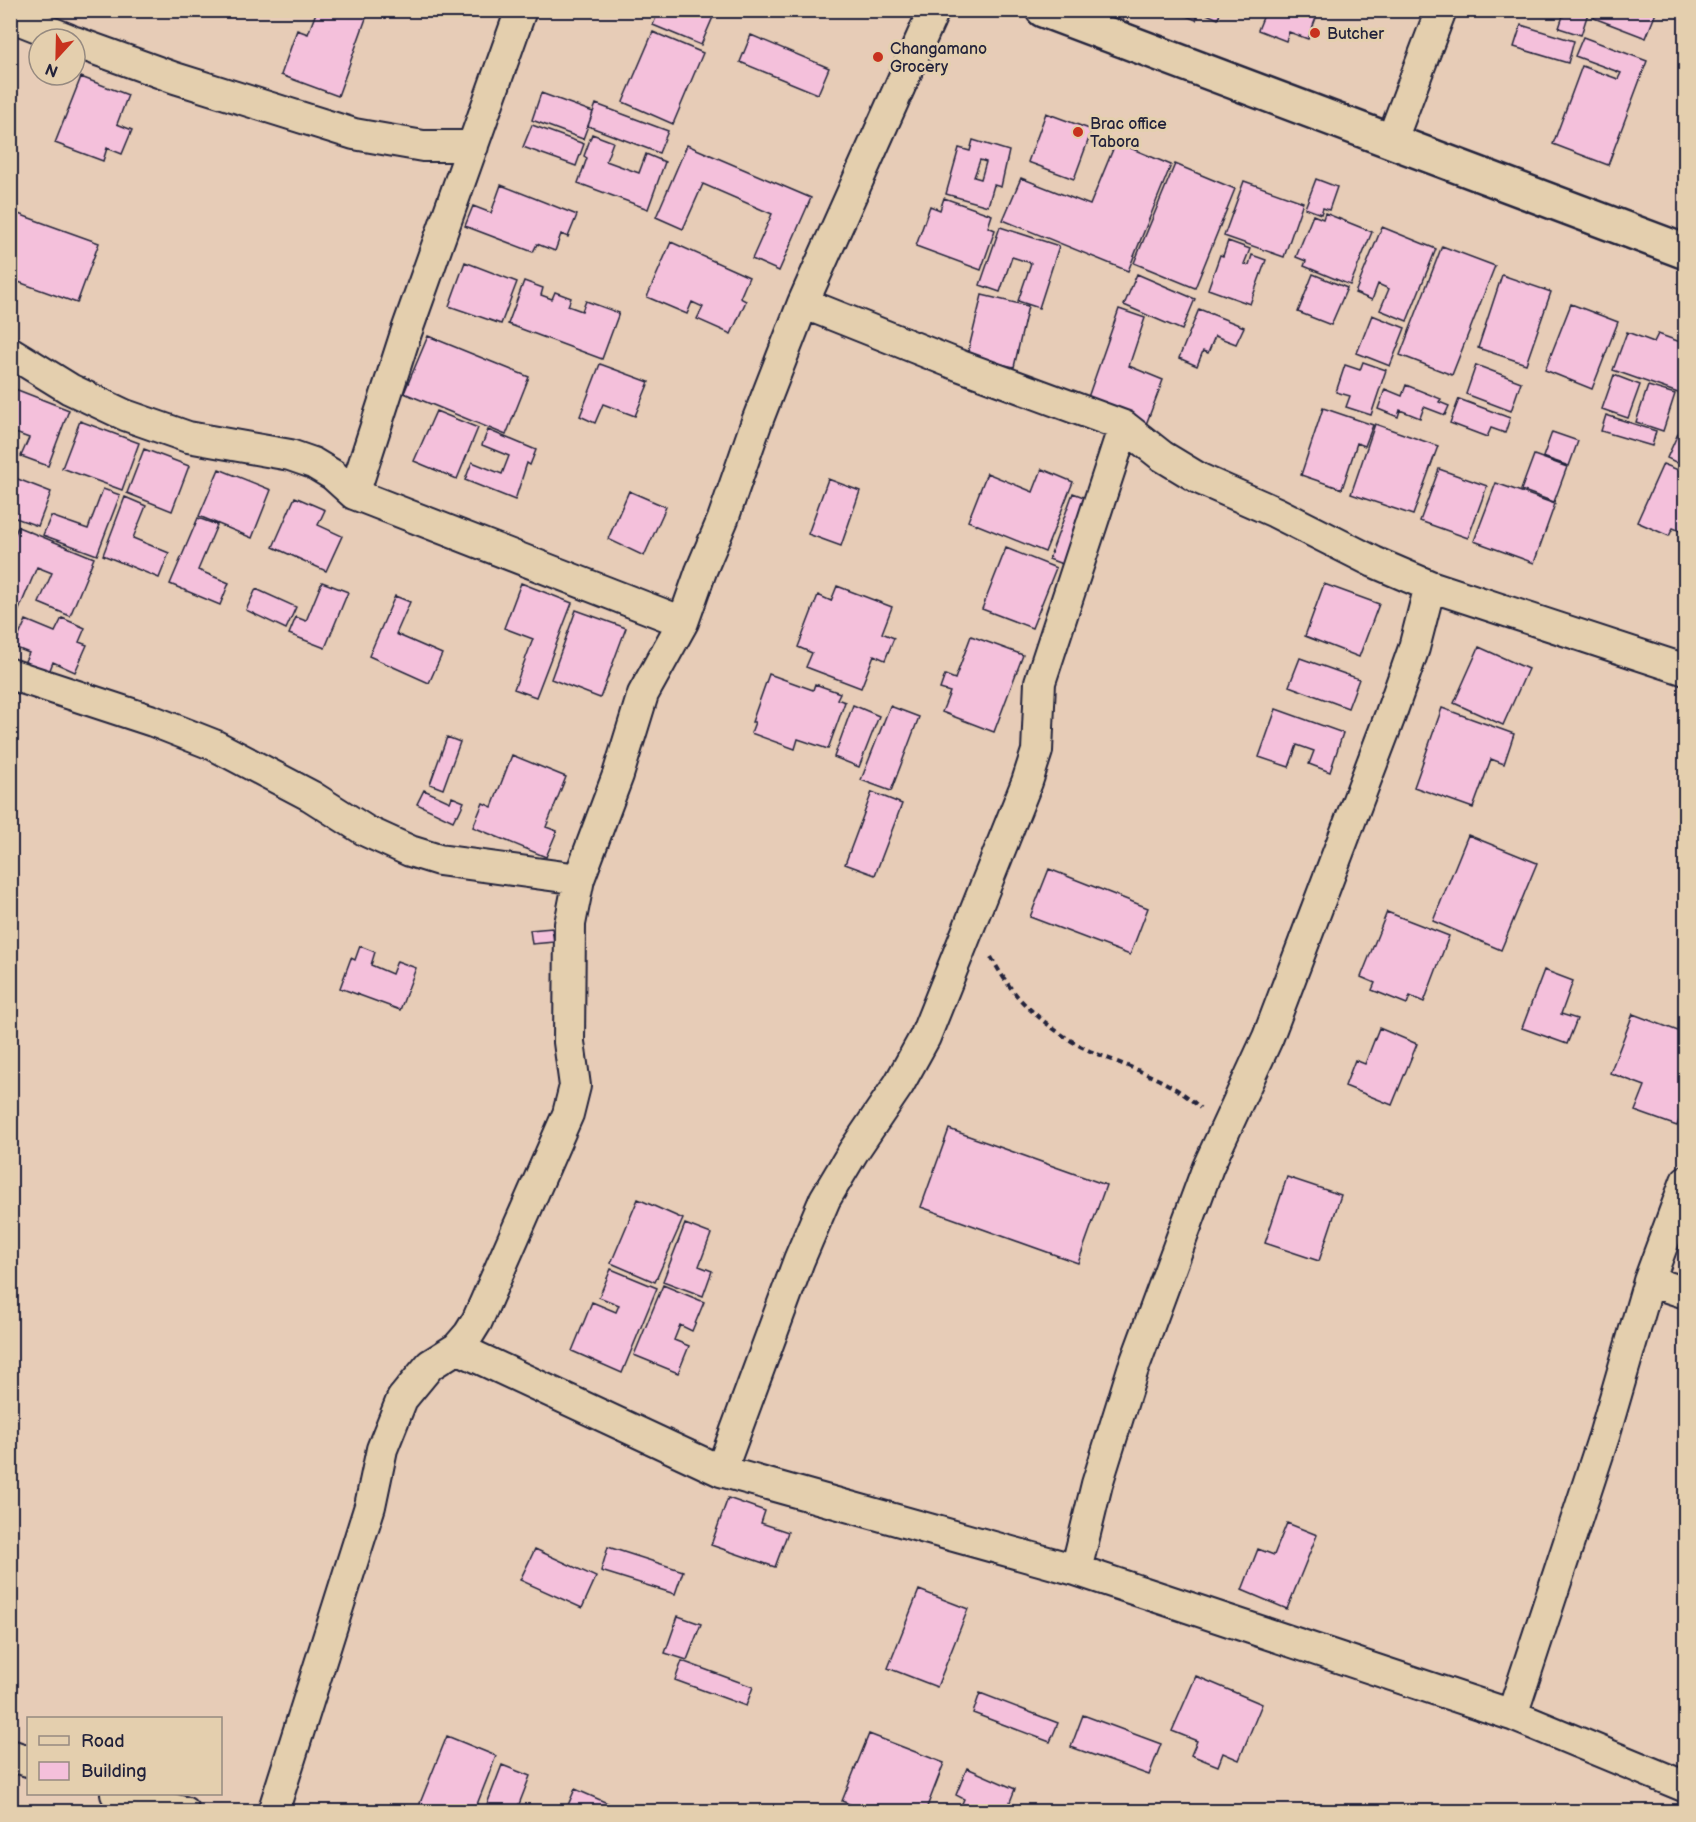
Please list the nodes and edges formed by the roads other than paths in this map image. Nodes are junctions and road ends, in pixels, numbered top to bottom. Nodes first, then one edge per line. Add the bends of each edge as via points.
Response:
1 (522, 10) edge
2 (934, 10) edge
3 (1043, 10) edge
4 (1441, 10) edge
5 (10, 16) edge
6 (38, 27) edge
7 (87, 46) edge
8 (1391, 142) junction
9 (472, 146) junction
10 (1686, 252) edge
11 (803, 303) junction
12 (10, 352) edge
13 (1124, 426) junction
14 (354, 494) junction
15 (1430, 586) junction
16 (683, 622) junction
17 (1686, 670) edge
18 (10, 674) edge
19 (579, 879) junction
20 (1686, 1182) edge
21 (1649, 1281) junction
22 (1686, 1293) edge
23 (457, 1348) junction
24 (720, 1471) junction
25 (1076, 1570) junction
26 (1512, 1715) junction
27 (10, 1755) edge
28 (27, 1761) edge
29 (1686, 1787) edge
30 (119, 1795) edge
31 (184, 1812) edge
32 (273, 1812) edge

1 - 9 street
2 - 11 street
3 - 8 street
4 - 8 street
5 - 6 street
7 - 9 street via 354,134 423,146
8 - 10 street
9 - 14 street
11 - 13 street
11 - 16 street
12 - 14 street via 70,389 125,415 188,437 266,450 313,463
13 - 15 street via 1200,479
13 - 24 street via 1040,682 1037,751 1027,782 925,1037 825,1199
14 - 16 street
15 - 17 street
15 - 25 street via 1390,716 1268,1037 1208,1167 1133,1369 1097,1484
16 - 19 street via 643,694
18 - 19 street via 214,745 311,796 366,831 411,851 439,860
19 - 23 street via 570,924 569,1042 575,1086 568,1114 477,1321
20 - 21 street
21 - 22 street
21 - 26 street via 1604,1436
23 - 24 street
23 - 32 street via 430,1365 402,1399 382,1449 370,1506
24 - 25 street
25 - 26 street
26 - 29 street
27 - 28 street
30 - 31 street

